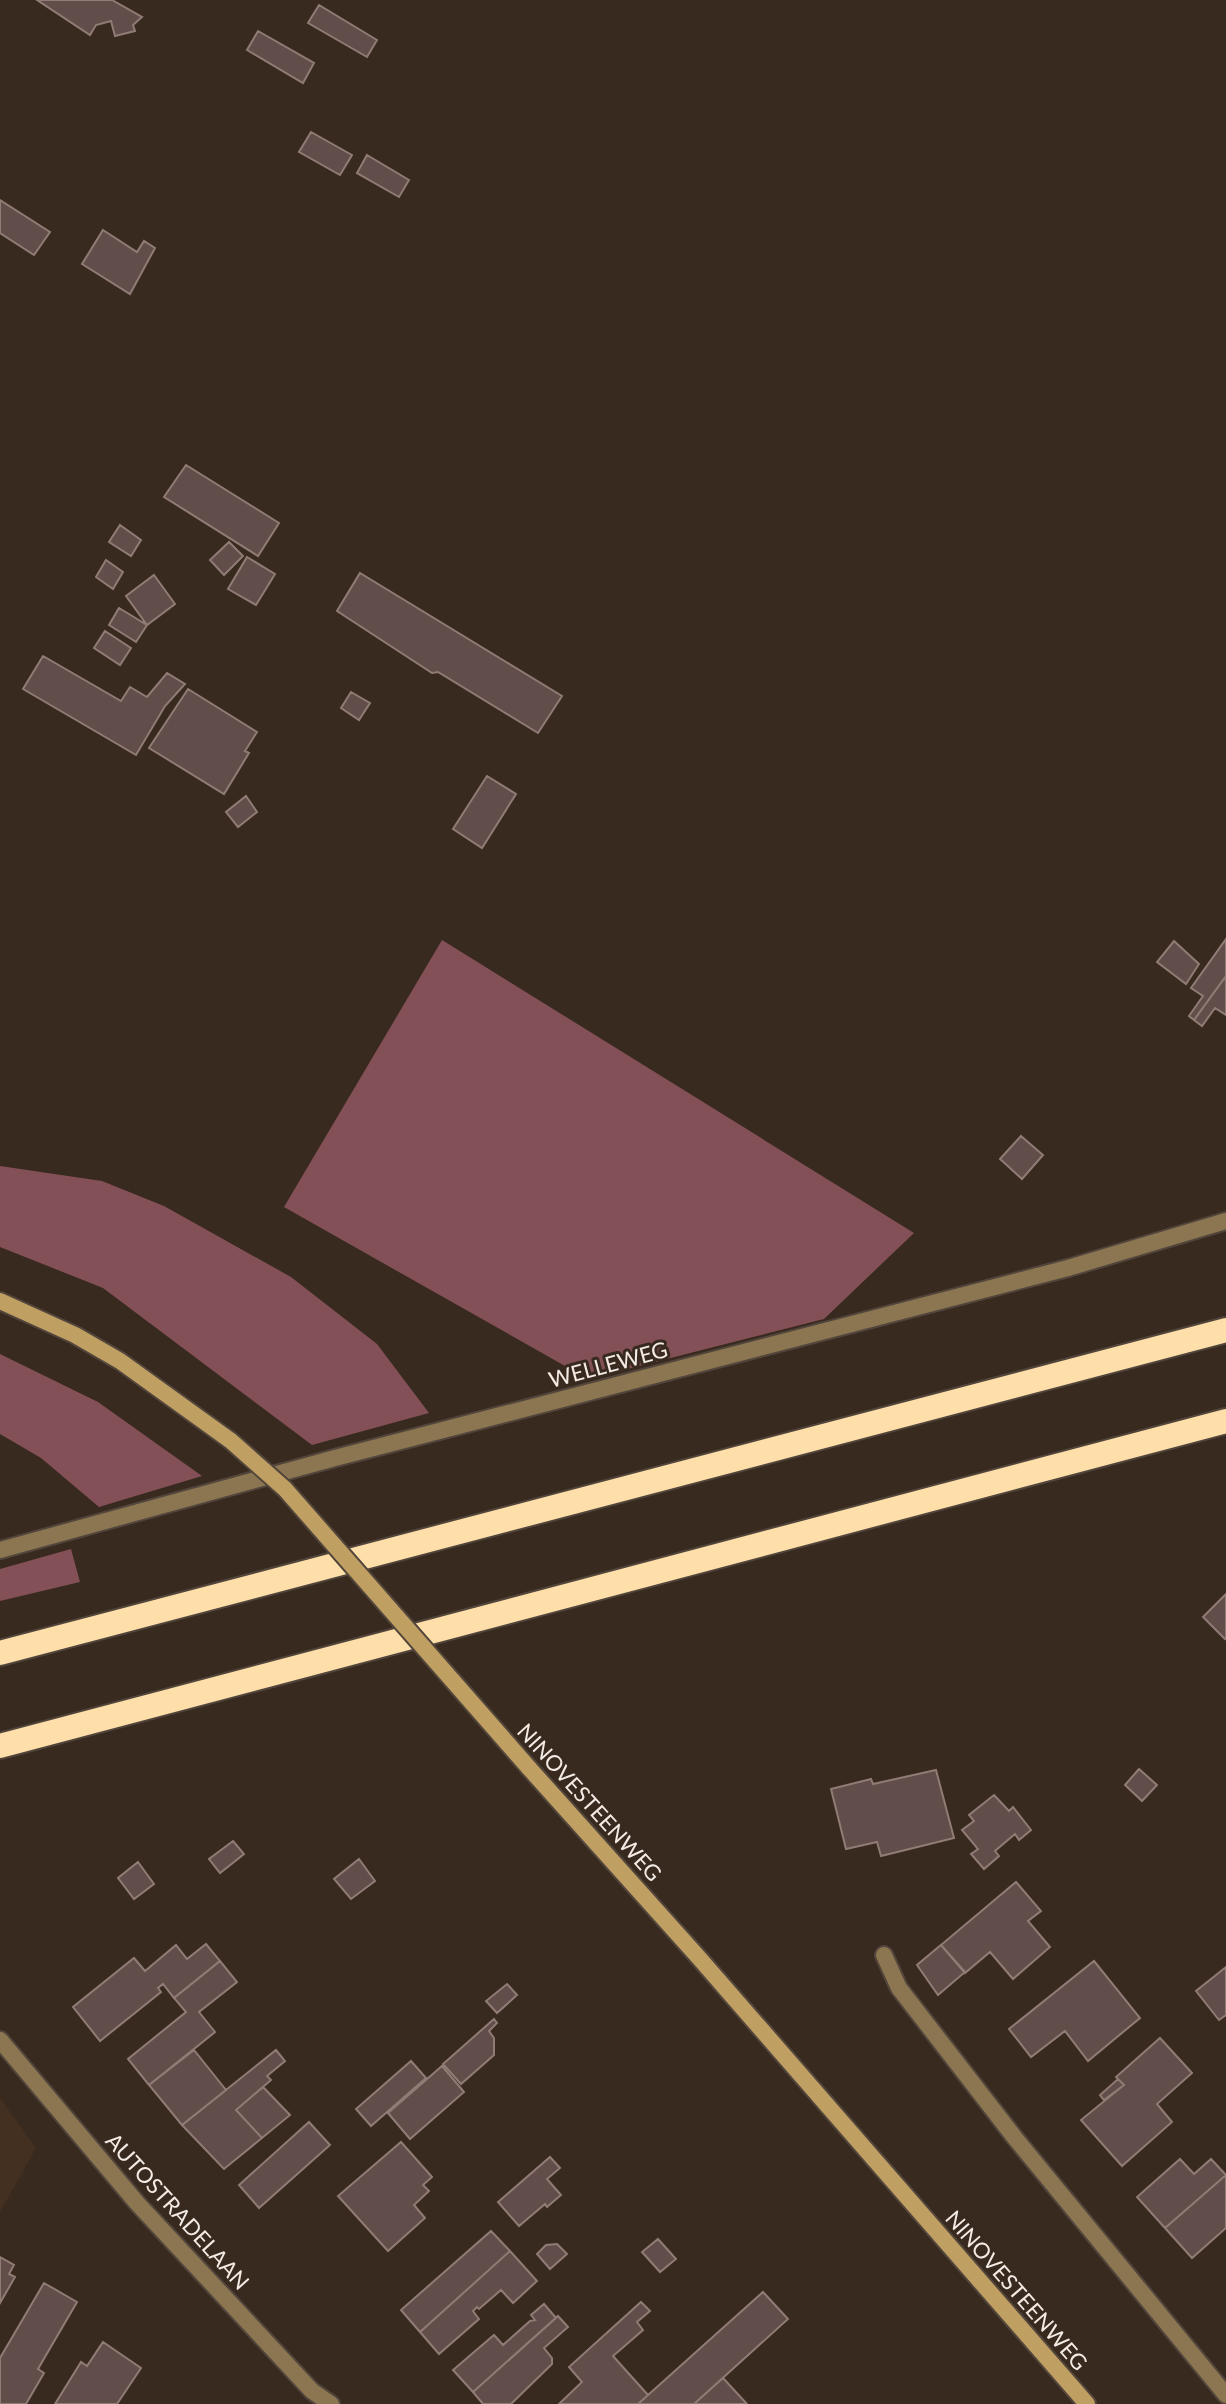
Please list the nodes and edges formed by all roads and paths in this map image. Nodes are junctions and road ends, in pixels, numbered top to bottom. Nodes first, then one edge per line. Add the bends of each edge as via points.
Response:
1 (1226, 1221) edge
2 (0, 1301) edge
3 (1226, 1330) edge
4 (1226, 1421) edge
5 (0, 1550) edge
6 (0, 1653) edge
7 (0, 1746) edge
8 (884, 1955) dead end
9 (0, 2040) edge
10 (1226, 2395) edge
11 (331, 2404) edge
12 (1087, 2404) edge

1 - 5 street, WELLEWEG via 1068,1268
2 - 12 main road, NINOVESTEENWEG, bridge via 120,1361 231,1441 285,1489
3 - 6 highway
4 - 7 highway
8 - 10 street via 899,1988 1015,2138
9 - 11 street, AUTOSTRADELAAN via 137,2203 312,2391

